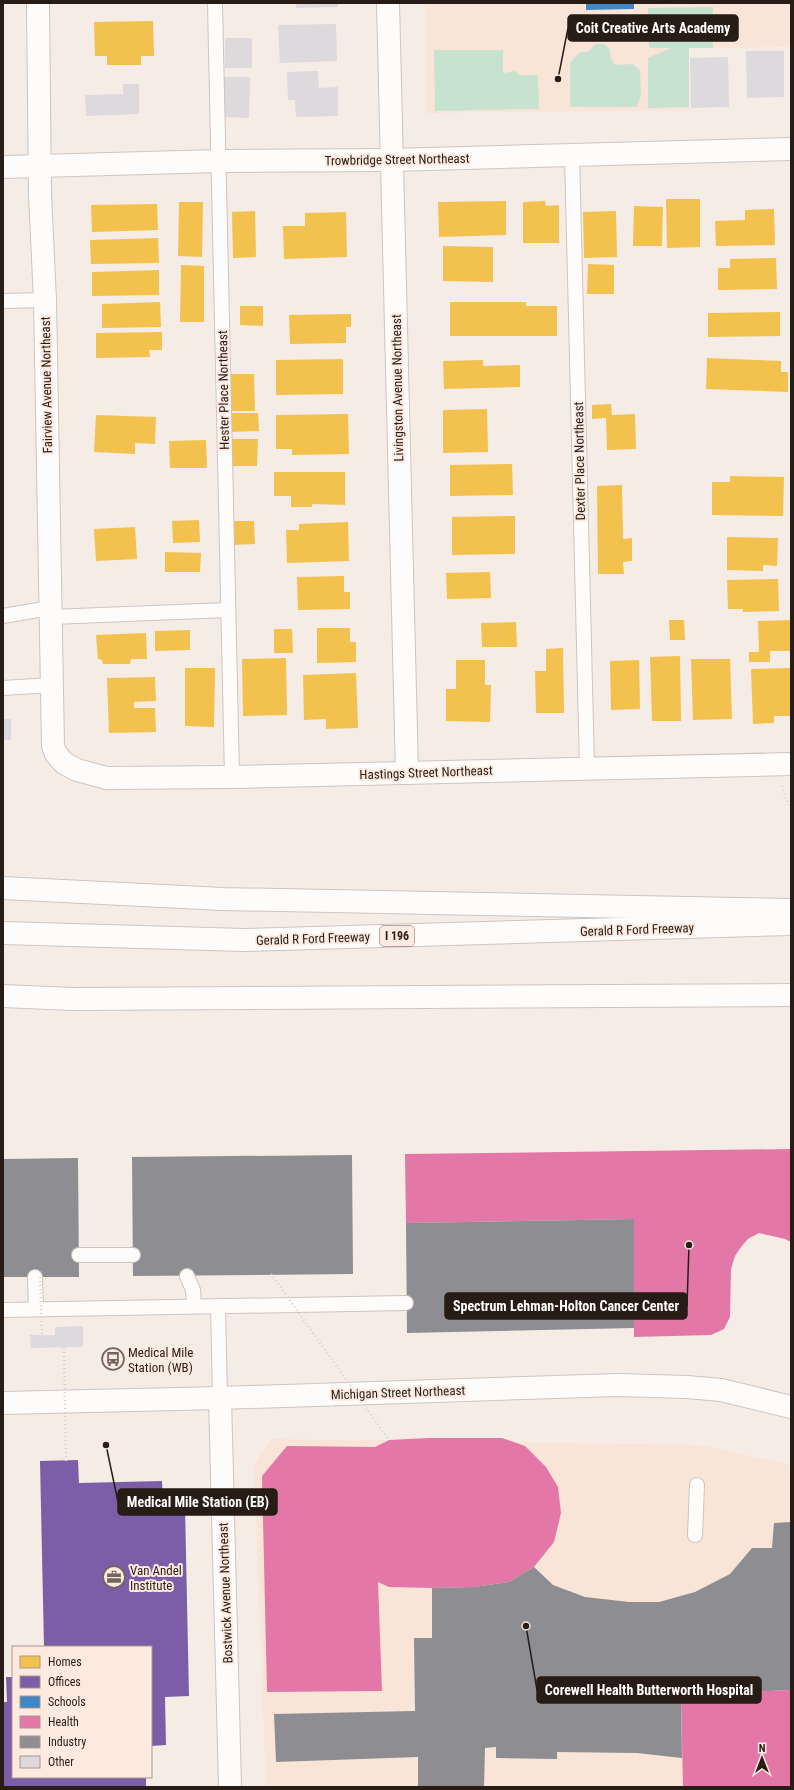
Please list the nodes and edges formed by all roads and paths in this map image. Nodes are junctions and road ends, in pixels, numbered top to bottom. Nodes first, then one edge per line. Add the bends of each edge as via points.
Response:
1 (38, 3) edge
2 (215, 3) edge
3 (388, 3) edge
4 (791, 149) edge
5 (572, 154) junction
6 (392, 160) junction
7 (218, 162) junction
8 (40, 166) junction
9 (3, 167) edge
10 (45, 300) junction
11 (3, 301) edge
12 (228, 610) junction
13 (51, 613) junction
14 (3, 616) edge
15 (52, 685) junction
16 (3, 688) edge
17 (64, 763) joint
18 (791, 764) edge
19 (586, 768) junction
20 (407, 773) junction
21 (232, 777) junction
22 (782, 786) dead end
23 (791, 808) edge
24 (3, 888) edge
25 (791, 910) edge
26 (791, 924) edge
27 (3, 933) edge
28 (791, 995) edge
29 (3, 996) edge
30 (79, 1255) dead end
31 (133, 1255) dead end
32 (271, 1274) dead end
33 (187, 1276) dead end
34 (38, 1277) joint
35 (406, 1303) dead end
36 (194, 1306) junction
37 (218, 1306) junction
38 (36, 1309) junction
39 (3, 1310) edge
40 (42, 1336) dead end
41 (64, 1348) dead end
42 (220, 1398) junction
43 (3, 1403) edge
44 (791, 1407) edge
45 (389, 1440) dead end
46 (66, 1461) dead end
47 (697, 1485) dead end
48 (695, 1535) dead end
49 (230, 1787) edge

1 - 8 main road, Fairview Avenue Northeast
2 - 7 lane, Hester Place Northeast
3 - 6 main road, Livingston Avenue Northeast
4 - 5 main road, Trowbridge Street Northeast
5 - 6 main road, Trowbridge Street Northeast
5 - 19 lane, Dexter Place Northeast
6 - 7 main road, Trowbridge Street Northeast
6 - 20 main road, Livingston Avenue Northeast
7 - 8 main road, Trowbridge Street Northeast
7 - 12 lane, Hester Place Northeast
8 - 9 main road, Trowbridge Street Northeast
8 - 10 main road, Fairview Avenue Northeast
10 - 11 lane
10 - 13 main road, Fairview Avenue Northeast
12 - 13 lane
12 - 21 lane, Hester Place Northeast
13 - 14 lane
13 - 15 main road, Fairview Avenue Northeast
15 - 16 lane
15 - 17 main road, Fairview Avenue Northeast via 53,746
17 - 21 main road, Hastings Street Northeast via 77,770 106,778
18 - 19 main road, Hastings Street Northeast
19 - 20 main road, Hastings Street Northeast
20 - 21 main road, Hastings Street Northeast
22 - 23 path
24 - 25 main road via 222,899
26 - 27 main road, Gerald R Ford Freeway / I 196 via 244,940
28 - 29 main road via 72,999
30 - 31 lane
32 - 45 path, bridge
33 - 36 lane via 193,1290
34 - 38 lane
34 - 40 path, bridge
35 - 37 lane
36 - 37 lane
36 - 38 lane
37 - 42 lane
38 - 39 lane
41 - 46 path, bridge
42 - 43 main road, Michigan Street Northeast
42 - 44 main road, Michigan Street Northeast via 618,1385 721,1390
42 - 49 main road, Bostwick Avenue Northeast
47 - 48 lane

